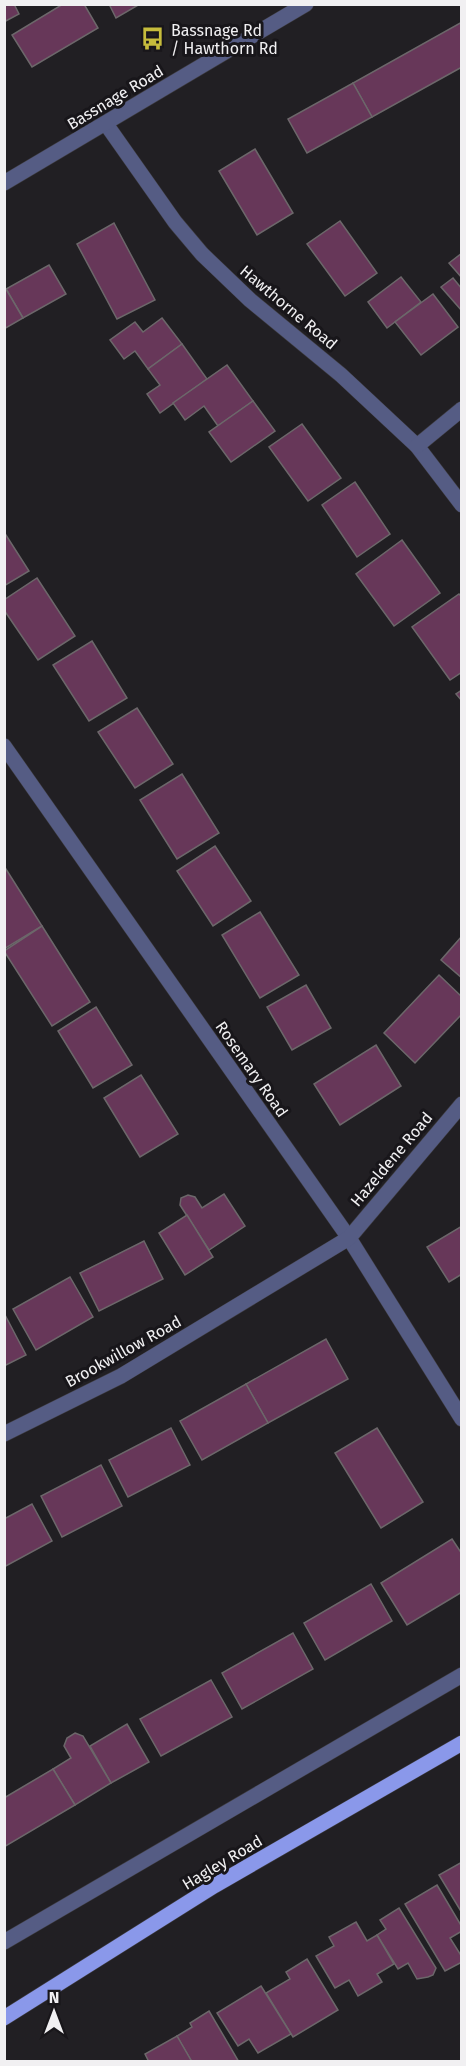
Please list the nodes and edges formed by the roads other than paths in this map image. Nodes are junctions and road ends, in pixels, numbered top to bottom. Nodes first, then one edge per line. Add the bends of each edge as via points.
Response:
1 (306, 4) edge
2 (106, 124) junction
3 (4, 183) edge
4 (462, 409) edge
5 (417, 446) junction
6 (462, 505) edge
7 (4, 746) edge
8 (462, 1104) edge
9 (349, 1238) junction
10 (462, 1419) edge
11 (4, 1434) edge
12 (462, 1675) edge
13 (462, 1743) edge
14 (4, 1942) edge
15 (4, 2018) edge

1 - 2 street, Bassnage Road
2 - 3 street, Bassnage Road
2 - 5 street, Hawthorne Road via 202,254
4 - 5 street
5 - 6 street, Hawthorne Road
7 - 9 street, Rosemary Road
8 - 9 street, Hazeldene Road
9 - 10 street, Rosemary Road
9 - 11 street, Brookwillow Road via 122,1376
12 - 14 street
13 - 15 main road, Hagley Road via 214,1886

